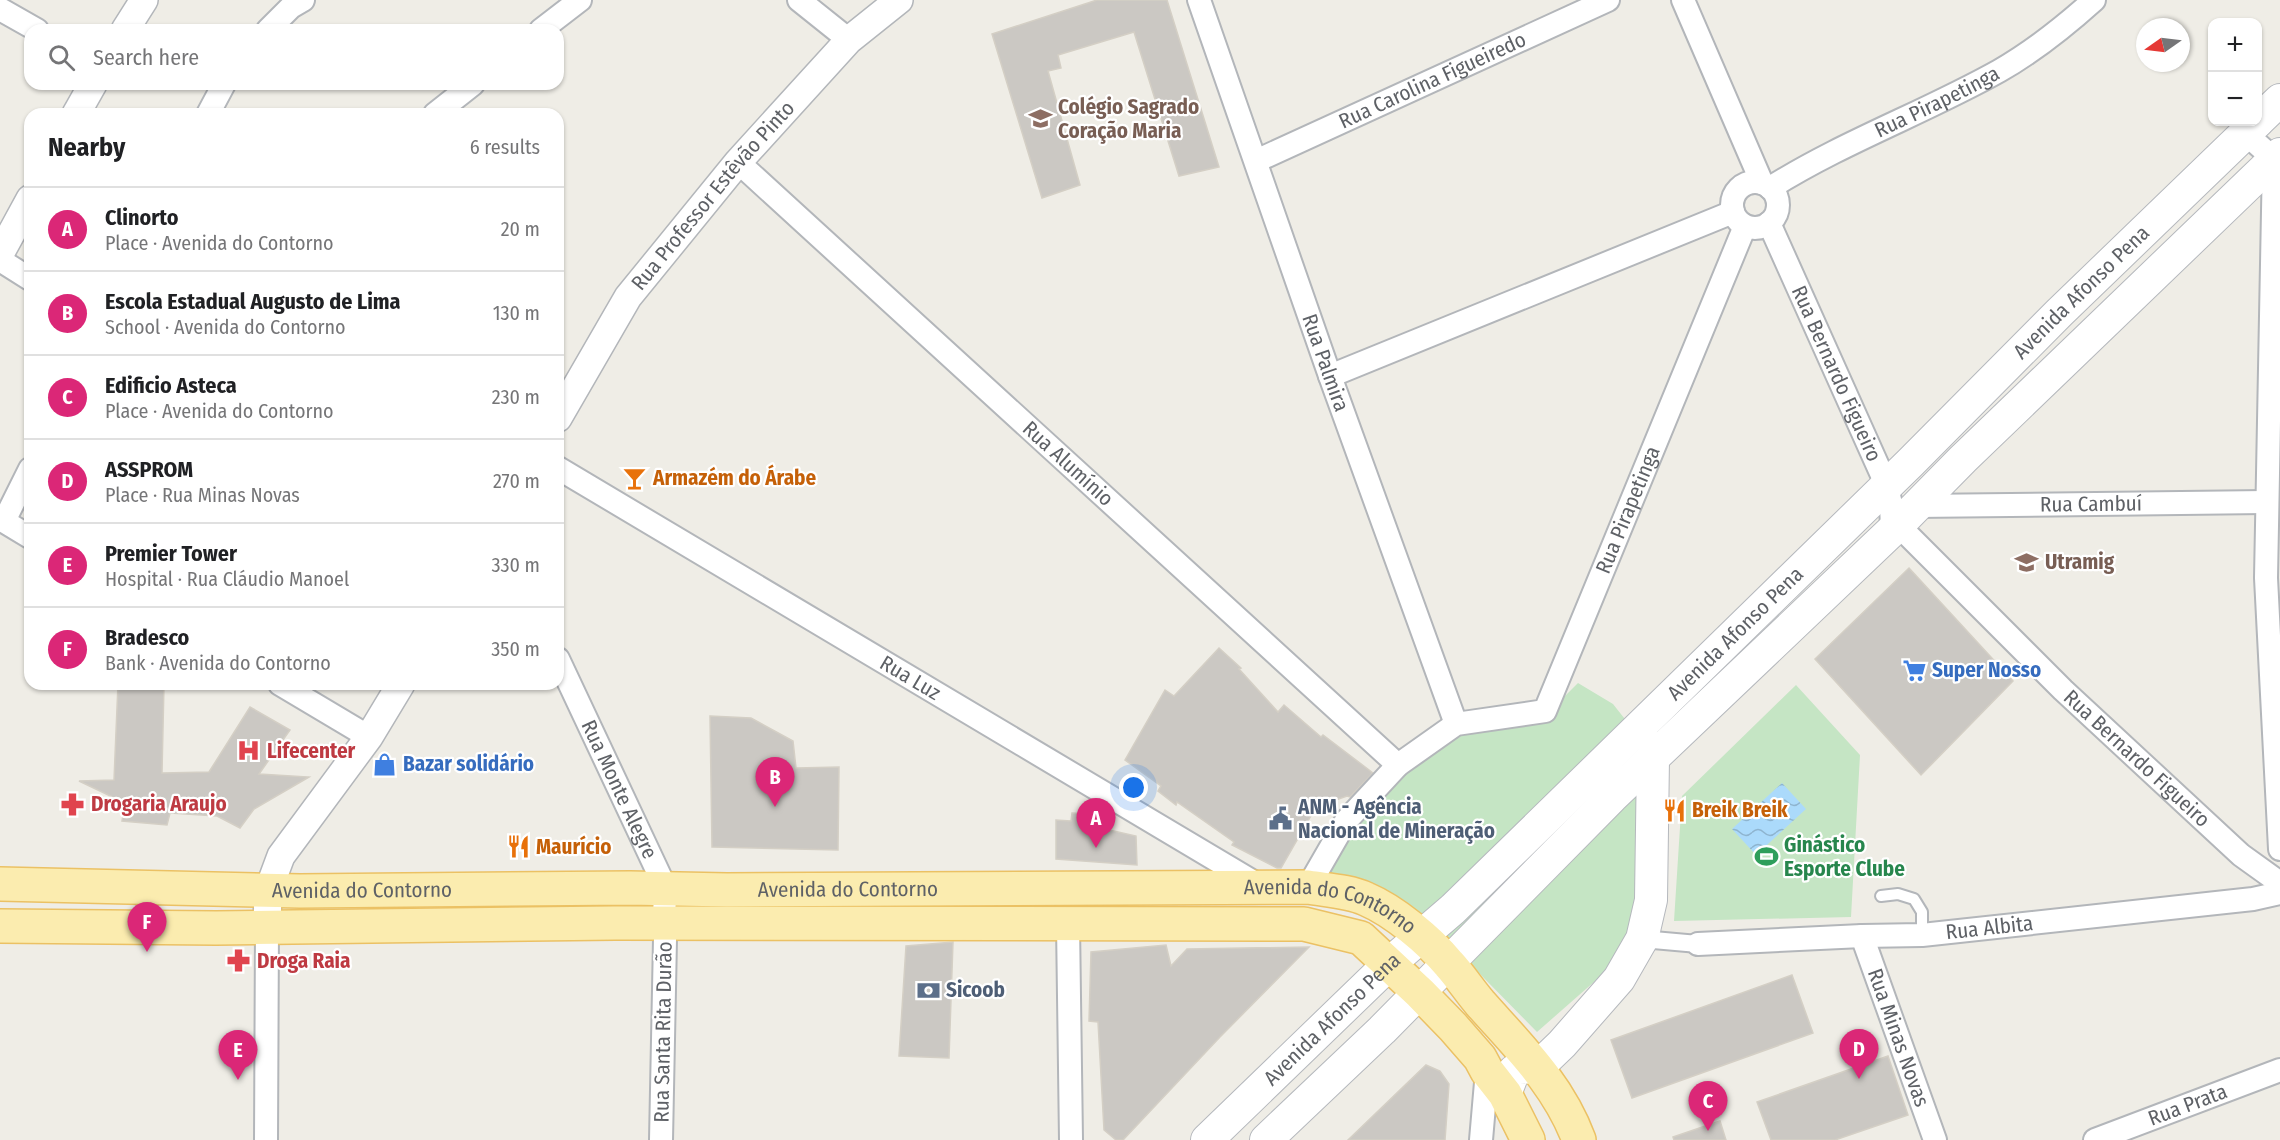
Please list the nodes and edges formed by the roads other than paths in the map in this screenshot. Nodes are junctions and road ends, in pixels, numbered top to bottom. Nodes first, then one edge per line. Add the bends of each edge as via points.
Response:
1 (144, 0) edge
2 (303, 0) edge
3 (580, 0) edge
4 (799, 0) edge
5 (899, 0) edge
6 (1198, 0) edge
7 (1608, 0) edge
8 (1683, 0) edge
9 (2094, 0) edge
10 (0, 9) edge
11 (26, 24) edge
12 (129, 24) edge
13 (274, 24) edge
14 (549, 24) edge
15 (849, 40) junction
16 (90, 90) edge
17 (221, 90) edge
18 (465, 90) edge
19 (2280, 100) edge
20 (79, 108) edge
21 (211, 108) edge
22 (443, 108) edge
23 (2262, 117) edge
24 (2252, 126) edge
25 (2254, 126) edge
26 (2277, 157) edge
27 (1256, 160) junction
28 (738, 162) junction
29 (1766, 186) junction
30 (24, 210) edge
31 (1739, 219) junction
32 (1768, 224) junction
33 (0, 254) edge
34 (0, 260) edge
35 (24, 275) edge
36 (1330, 376) junction
37 (564, 408) edge
38 (564, 472) edge
39 (24, 480) edge
40 (1886, 484) junction
41 (2266, 502) junction
42 (1901, 519) junction
43 (2, 520) edge
44 (24, 533) edge
45 (2273, 578) edge
46 (564, 671) edge
47 (290, 690) edge
48 (397, 690) edge
49 (1675, 693) junction
50 (1456, 724) junction
51 (369, 736) junction
52 (1653, 758) junction
53 (1398, 765) junction
54 (2280, 849) edge
55 (2280, 883) edge
56 (0, 884) edge
57 (1261, 887) junction
58 (1308, 887) junction
59 (666, 889) junction
60 (268, 891) junction
61 (2280, 893) edge
62 (1881, 896) dead end
63 (663, 923) junction
64 (1068, 924) junction
65 (0, 926) edge
66 (267, 926) junction
67 (1922, 935) junction
68 (1420, 936) junction
69 (1862, 936) junction
70 (1642, 939) junction
71 (1698, 944) joint
72 (1448, 962) junction
73 (1389, 964) junction
74 (1419, 993) junction
75 (1538, 1067) junction
76 (2280, 1070) edge
77 (1496, 1082) junction
78 (266, 1140) edge
79 (661, 1140) edge
80 (1071, 1140) edge
81 (1208, 1140) edge
82 (1266, 1140) edge
83 (1481, 1140) edge
84 (1528, 1140) edge
85 (1579, 1140) edge
86 (1935, 1140) edge
87 (2095, 1140) edge

1 - 12 street
2 - 13 street
3 - 14 street
4 - 15 street
5 - 15 street, Rua Professor Estêvão Pinto
6 - 27 street, Rua Palmira
7 - 27 street, Rua Carolina Figueiredo
8 - 29 street
9 - 29 street, Rua Pirapetinga via 2055,34 2000,70
10 - 11 street
15 - 28 street, Rua Professor Estêvão Pinto
16 - 20 street
17 - 21 street
18 - 22 street
19 - 23 main road, Avenida Afonso Pena
24 - 40 main road, Avenida Afonso Pena
25 - 26 street
26 - 41 street
26 - 42 main road, Avenida Afonso Pena
27 - 36 street, Rua Palmira
28 - 37 street, Rua Professor Estêvão Pinto via 628,297
28 - 53 street, Rua Alumínio
29 - 31 street via 1751,182 1737,190 1732,201
29 - 32 street via 1778,206
30 - 33 street
31 - 32 street via 1757,228
31 - 36 street
31 - 50 street, Rua Pirapetinga via 1545,711
32 - 40 street, Rua Bernardo Figueiro
34 - 35 street
36 - 50 street, Rua Palmira
38 - 57 street, Rua Luz
39 - 43 street
40 - 42 street, Rua Bernardo Figueiro via 1891,504
40 - 49 main road, Avenida Afonso Pena
41 - 42 street, Rua Cambuí
41 - 45 street
42 - 52 main road, Avenida Afonso Pena
42 - 55 street, Rua Bernardo Figueiro via 2063,690 2241,855
43 - 44 street
45 - 54 street
46 - 59 street, Rua Monte Alegre
47 - 51 street
48 - 51 street
49 - 52 main road
49 - 68 main road, Avenida Afonso Pena via 1453,909
50 - 53 street
51 - 60 street via 281,856
52 - 70 main road via 1651,900
52 - 72 main road, Avenida Afonso Pena
53 - 58 street via 1346,821
56 - 60 main road, Avenida do Contorno
57 - 58 main road, Avenida do Contorno
57 - 59 main road, Avenida do Contorno
58 - 68 main road, Avenida do Contorno via 1364,898
59 - 60 main road, Avenida do Contorno
59 - 63 street
60 - 66 street
61 - 67 street, Rua Albita
62 - 67 lane via 1898,894 1914,899 1922,912
63 - 64 main road, Avenida do Contorno
63 - 66 main road, Avenida do Contorno
63 - 79 street, Rua Santa Rita Durão
64 - 73 main road, Avenida do Contorno via 1304,924 1361,938
64 - 80 street
65 - 66 main road, Avenida do Contorno
66 - 78 street
67 - 69 street, Rua Albita
68 - 72 main road, Avenida do Contorno
68 - 73 main road, Avenida Afonso Pena
69 - 71 street, Rua Albita
69 - 86 street, Rua Minas Novas
70 - 71 street
70 - 75 main road via 1619,979
72 - 74 main road, Avenida Afonso Pena
72 - 75 main road, Avenida do Contorno
73 - 74 main road, Avenida do Contorno
73 - 81 main road, Avenida Afonso Pena
74 - 77 main road, Avenida do Contorno via 1453,1027
74 - 82 main road, Avenida Afonso Pena
75 - 77 main road via 1519,1068
75 - 85 main road, Avenida do Contorno
76 - 87 street, Rua Prata
77 - 83 street
77 - 84 main road, Avenida do Contorno

